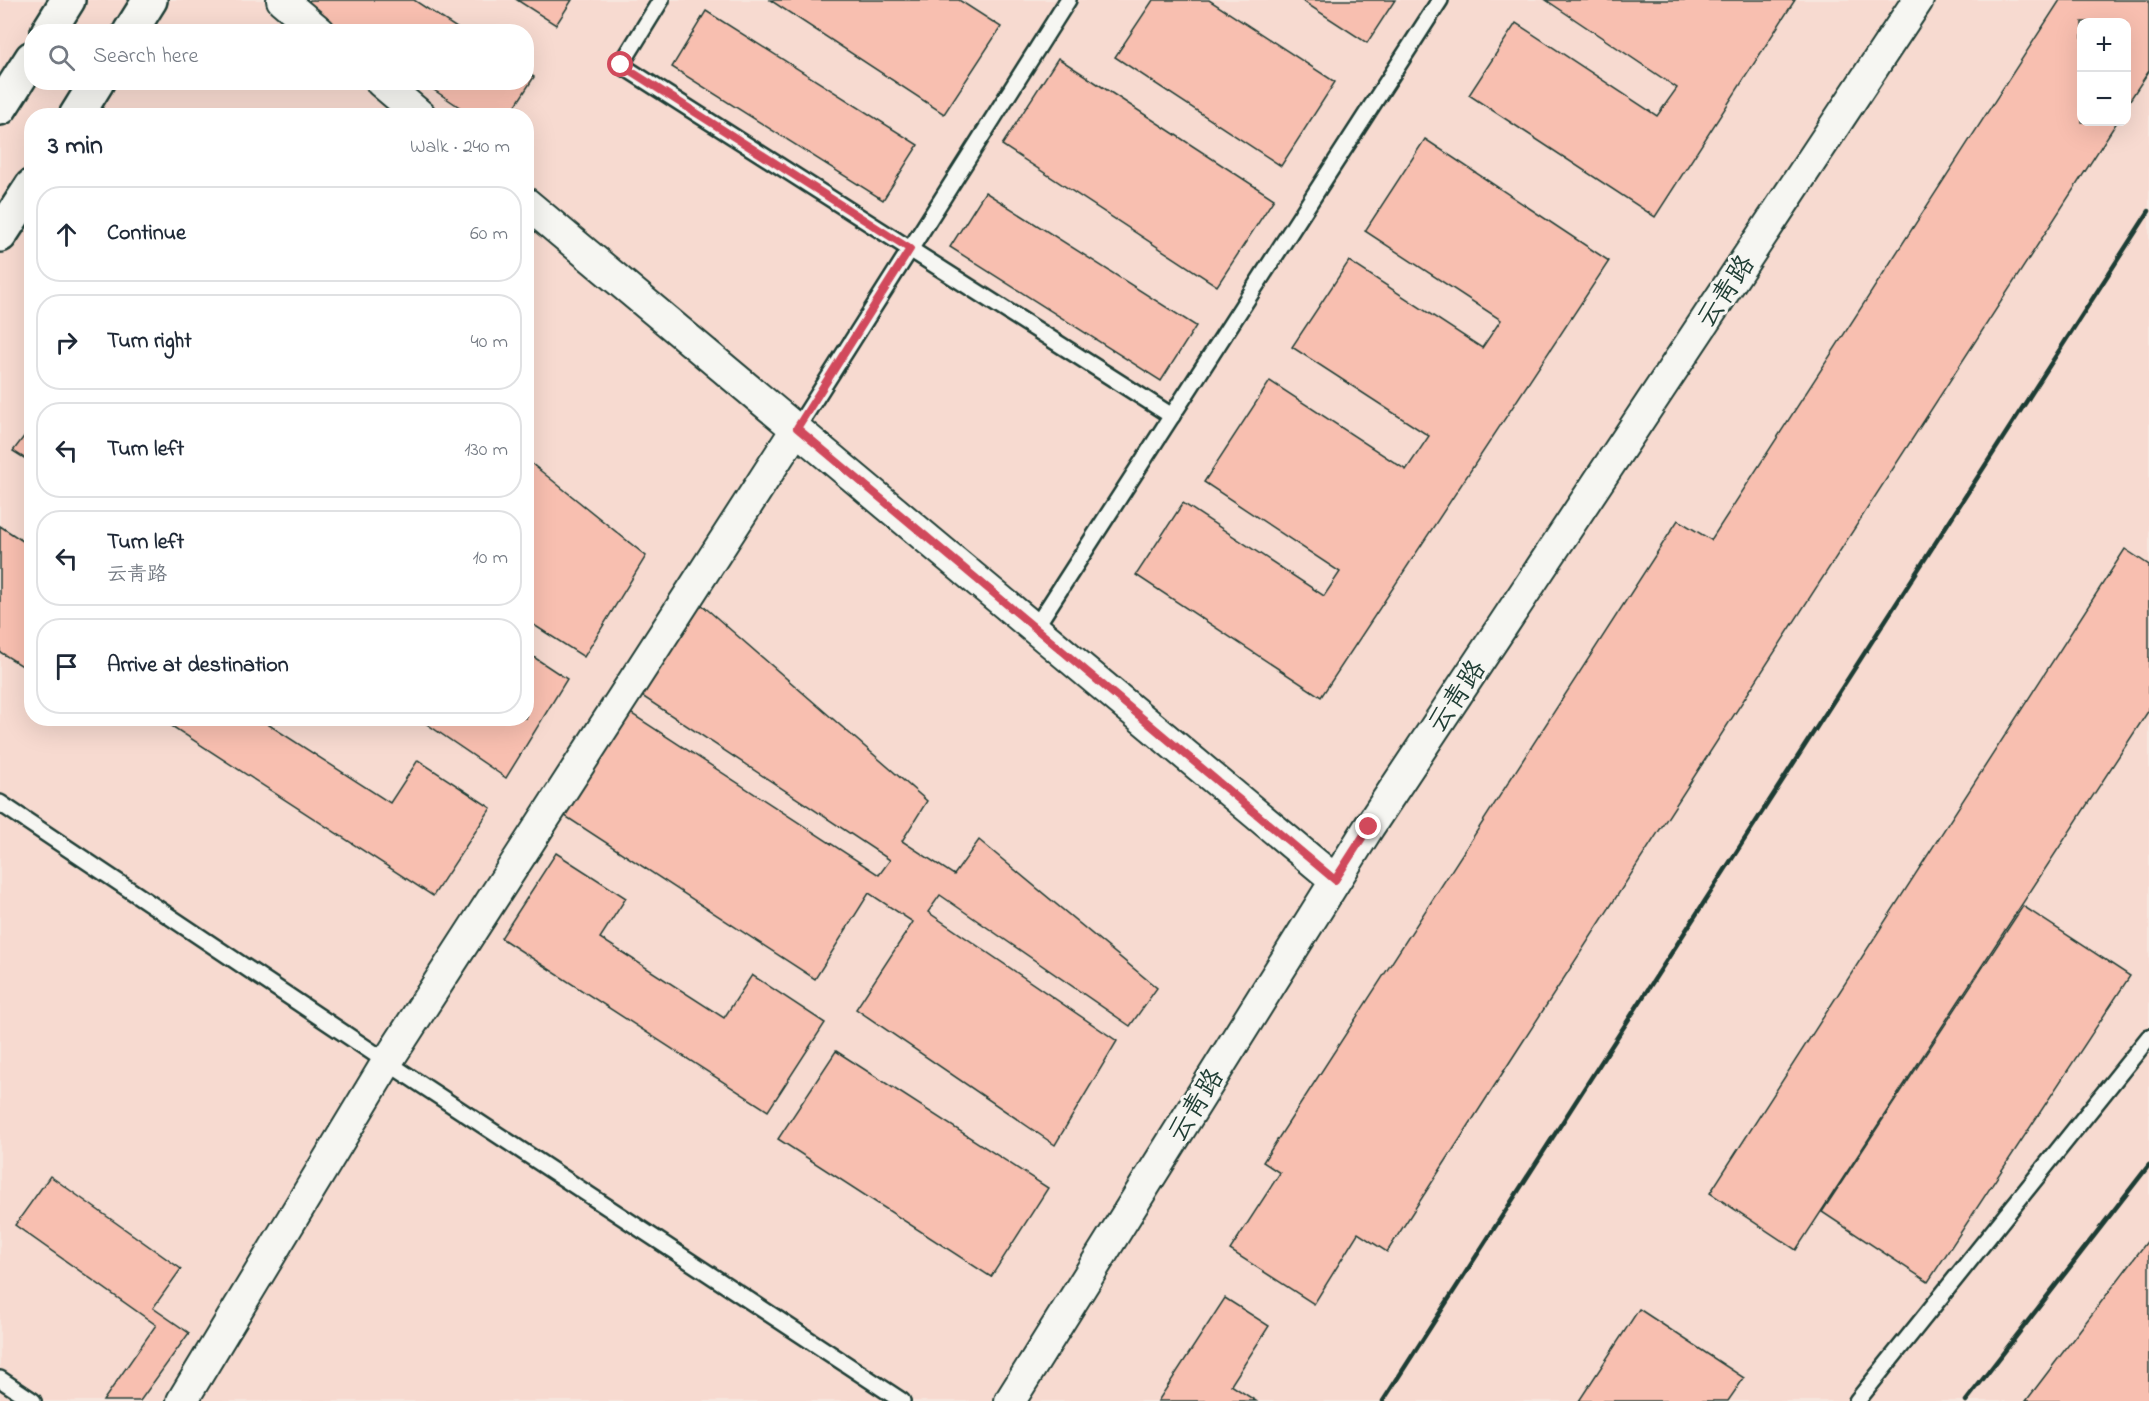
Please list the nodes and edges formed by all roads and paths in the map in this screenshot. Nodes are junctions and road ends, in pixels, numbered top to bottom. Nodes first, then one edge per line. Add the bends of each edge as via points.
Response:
1 (68, 0) edge
2 (150, 0) edge
3 (282, 0) edge
4 (661, 0) edge
5 (1068, 0) edge
6 (1440, 0) edge
7 (1918, 0) edge
8 (53, 24) edge
9 (135, 24) edge
10 (310, 24) edge
11 (24, 70) edge
12 (92, 90) edge
13 (390, 90) edge
14 (0, 108) edge
15 (81, 108) edge
16 (412, 108) edge
17 (24, 198) edge
18 (534, 210) edge
19 (0, 235) edge
20 (910, 249) junction
21 (1172, 416) junction
22 (797, 428) junction
23 (1035, 628) junction
24 (0, 803) edge
25 (1335, 880) junction
26 (2149, 1038) edge
27 (387, 1062) junction
28 (0, 1379) edge
29 (33, 1401) edge
30 (182, 1401) edge
31 (902, 1401) edge
32 (1010, 1401) edge
33 (1857, 1401) edge

1 - 8 main road
2 - 9 main road
3 - 10 street
4 - 20 lane via 621,65
5 - 20 lane
6 - 21 lane
7 - 25 street, 云青路
11 - 14 main road
12 - 15 main road
13 - 16 street
17 - 19 main road
18 - 22 street
20 - 21 lane
20 - 22 lane
21 - 23 lane
22 - 23 street
22 - 27 street
23 - 25 street
24 - 27 lane
25 - 32 street, 云青路
26 - 33 lane
27 - 30 street
27 - 31 lane
28 - 29 lane

